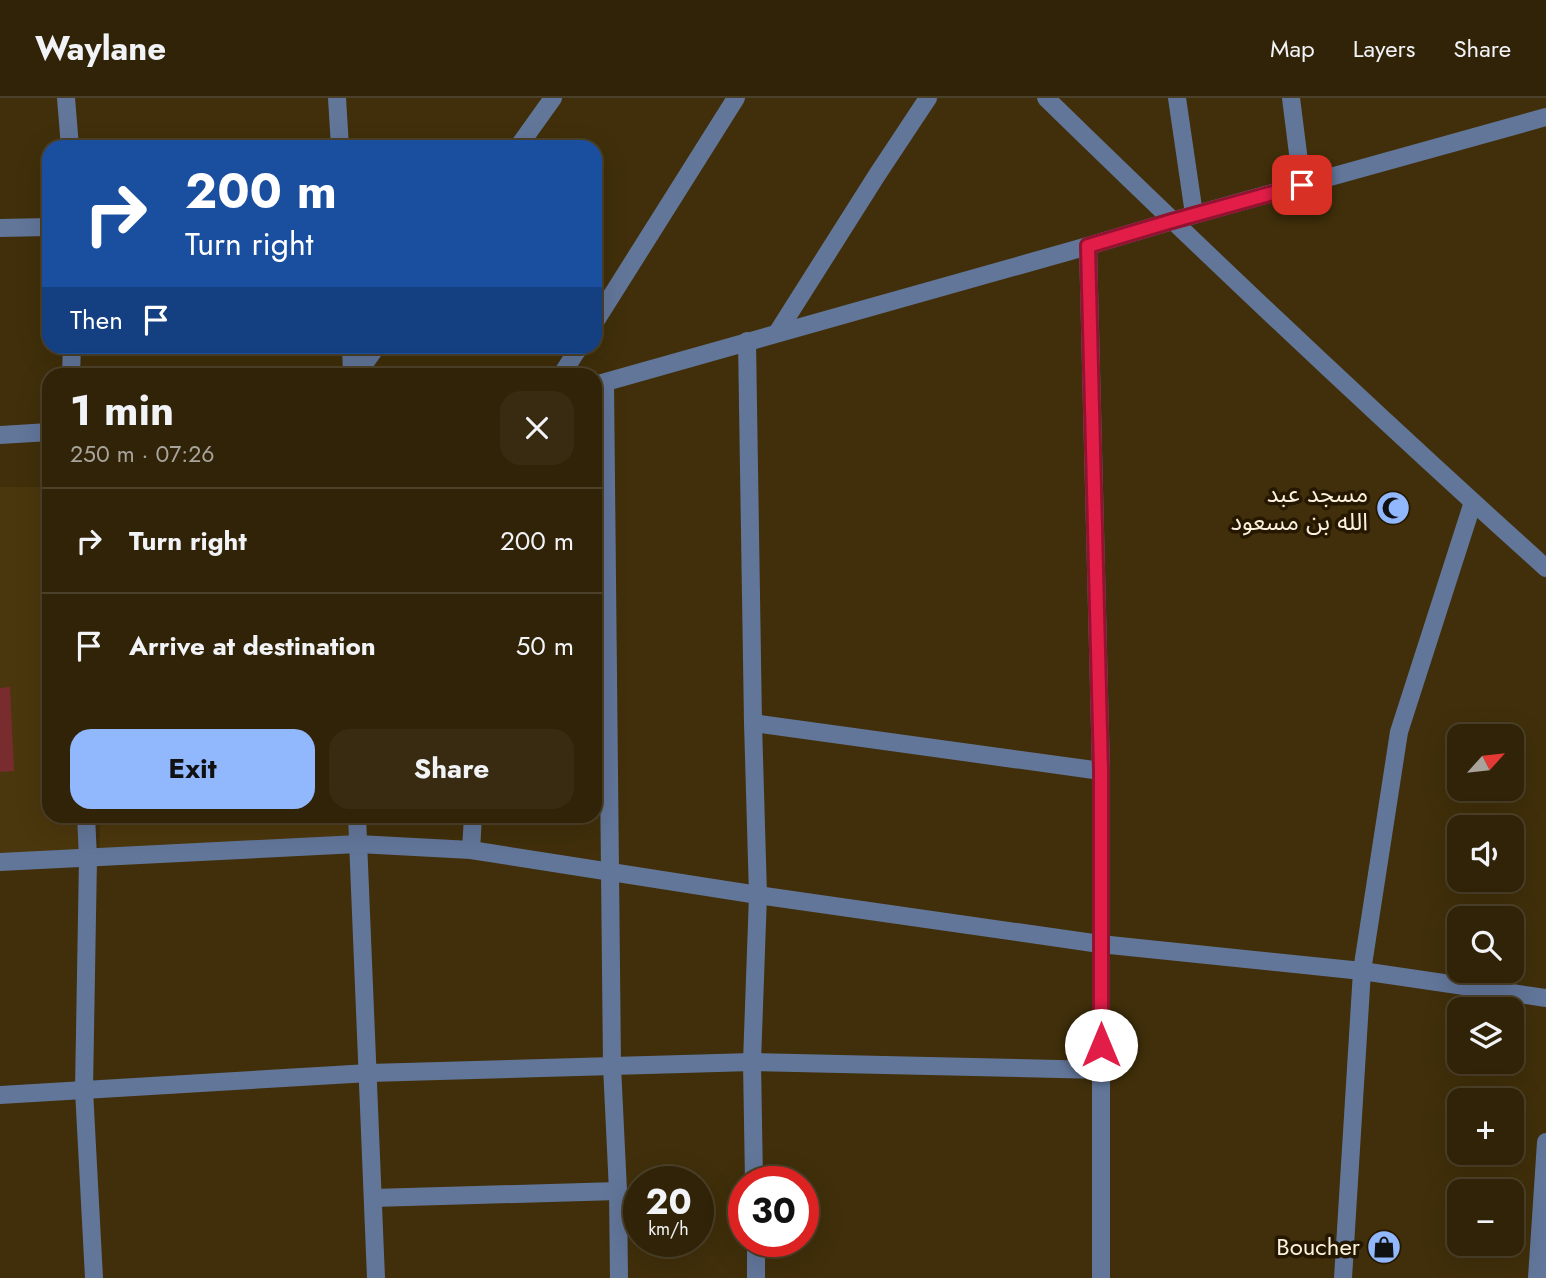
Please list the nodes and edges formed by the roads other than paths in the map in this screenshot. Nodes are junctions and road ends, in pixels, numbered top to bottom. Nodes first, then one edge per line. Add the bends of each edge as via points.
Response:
1 (66, 98) edge
2 (337, 98) edge
3 (553, 98) edge
4 (736, 98) edge
5 (928, 98) edge
6 (1046, 98) edge
7 (1177, 98) edge
8 (1291, 98) edge
9 (1546, 117) edge
10 (69, 140) edge
11 (340, 140) edge
12 (523, 140) edge
13 (1302, 185) junction
14 (1194, 215) junction
15 (1172, 221) junction
16 (42, 227) edge
17 (0, 229) edge
18 (1088, 246) junction
19 (602, 311) edge
20 (777, 332) junction
21 (747, 341) junction
22 (371, 354) edge
23 (360, 368) edge
24 (602, 383) edge
25 (42, 432) edge
26 (0, 435) edge
27 (602, 482) edge
28 (1474, 502) junction
29 (1546, 568) edge
30 (752, 723) junction
31 (1101, 771) junction
32 (86, 823) edge
33 (357, 823) edge
34 (473, 823) edge
35 (358, 844) junction
36 (471, 850) junction
37 (88, 858) junction
38 (0, 862) edge
39 (610, 872) junction
40 (758, 895) junction
41 (1100, 944) junction
42 (1362, 971) junction
43 (1546, 998) edge
44 (752, 1062) junction
45 (612, 1066) junction
46 (1101, 1070) junction
47 (369, 1073) junction
48 (84, 1090) junction
49 (0, 1095) edge
50 (1546, 1142) edge
51 (754, 1166) edge
52 (618, 1191) junction
53 (373, 1198) junction
54 (755, 1257) edge
55 (94, 1278) edge
56 (376, 1278) edge
57 (619, 1278) edge
58 (756, 1278) edge
59 (1101, 1278) edge
60 (1343, 1278) edge
61 (1537, 1278) edge

1 - 10 street
2 - 11 street
3 - 12 street
4 - 19 street
5 - 20 street
6 - 15 street
7 - 14 street
8 - 13 street
9 - 13 street
13 - 14 street
14 - 15 street
15 - 18 street
15 - 28 street
16 - 17 street
18 - 20 street
18 - 31 street
20 - 21 street
21 - 24 street
21 - 30 street
22 - 23 street
25 - 26 street
27 - 39 street
28 - 29 street
28 - 42 street via 1399,732
30 - 31 street
30 - 40 street
31 - 41 street
32 - 37 street
33 - 35 street
34 - 36 street
35 - 36 street
35 - 37 street
35 - 47 street
36 - 39 street
37 - 38 street
37 - 48 street
39 - 40 street
39 - 45 street
40 - 41 street
40 - 44 street
41 - 42 street
41 - 46 street
42 - 43 street
42 - 60 street
44 - 45 street
44 - 46 street
44 - 51 street
45 - 47 street
45 - 52 street
46 - 59 street
47 - 48 street
47 - 53 street
48 - 49 street
48 - 55 street
50 - 61 street
52 - 53 street
52 - 57 street
53 - 56 street
54 - 58 street

